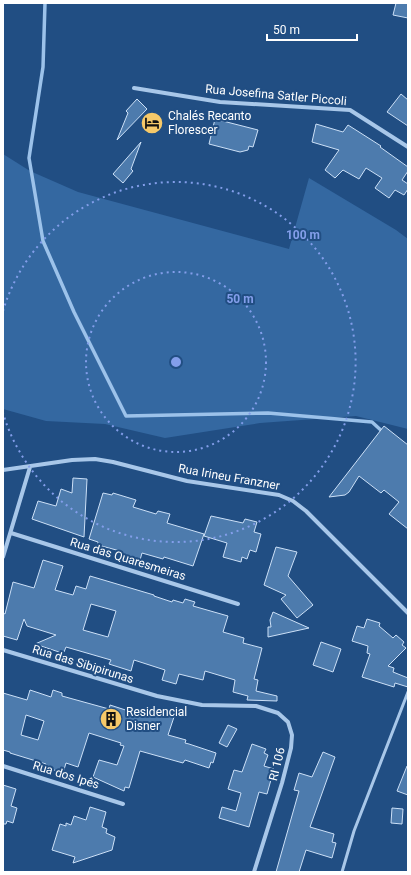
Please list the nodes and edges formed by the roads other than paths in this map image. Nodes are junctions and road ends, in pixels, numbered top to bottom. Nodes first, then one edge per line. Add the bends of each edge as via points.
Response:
1 (134, 88) dead end
2 (408, 147) edge
3 (30, 467) junction
4 (3, 470) edge
5 (11, 532) junction
6 (3, 557) edge
7 (238, 604) dead end
8 (408, 613) edge
9 (3, 650) edge
10 (408, 692) edge
11 (157, 696) joint
12 (3, 766) edge
13 (123, 804) dead end
14 (254, 872) edge
15 (342, 872) edge

1 - 2 street, Rua Josefina Satler Piccoli via 220,102 350,110
3 - 4 street, Rua Irineu Franzner
3 - 5 street
3 - 8 street, Rua Irineu Franzner via 95,459 187,481 279,495 306,511
5 - 6 street
5 - 7 street, Rua das Quaresmeiras
9 - 11 street, Rua das Sibipirunas
10 - 15 lane via 354,831
11 - 14 street, RI 106 via 202,705 256,706 278,713 288,722 292,748
12 - 13 street, Rua dos Ipês

